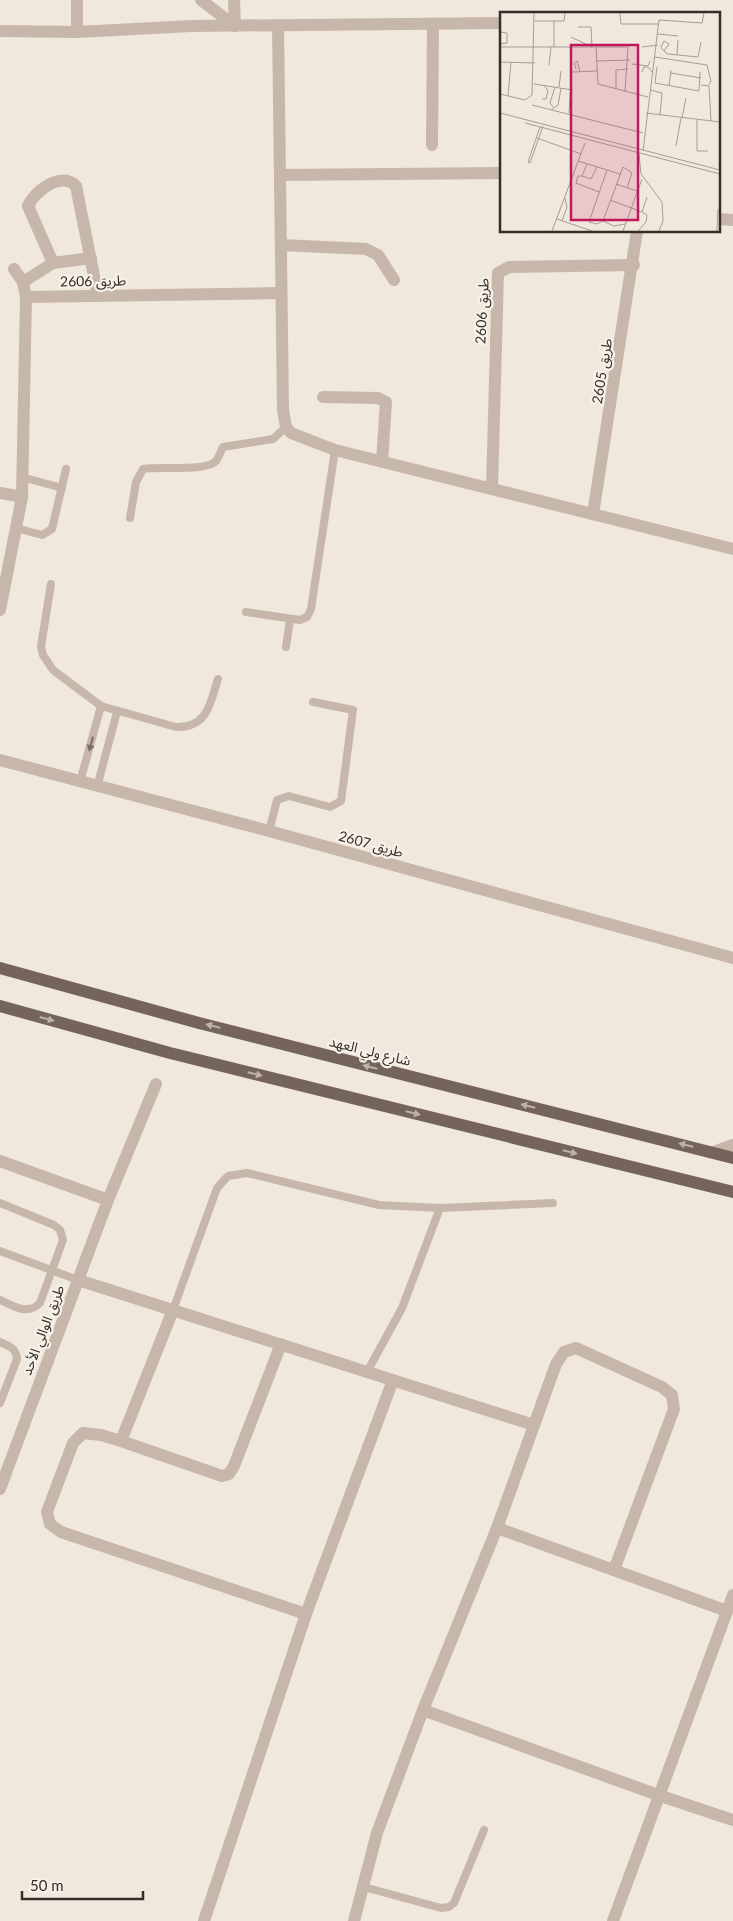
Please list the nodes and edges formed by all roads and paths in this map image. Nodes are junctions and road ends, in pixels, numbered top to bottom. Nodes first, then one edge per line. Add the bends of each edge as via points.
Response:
1 (77, 0) edge
2 (201, 0) edge
3 (234, 0) edge
4 (433, 24) junction
5 (500, 24) edge
6 (278, 25) junction
7 (235, 26) junction
8 (0, 31) edge
9 (77, 32) junction
10 (432, 145) dead end
11 (500, 173) edge
12 (280, 174) junction
13 (720, 219) edge
14 (733, 220) edge
15 (637, 232) edge
16 (281, 246) junction
17 (91, 258) junction
18 (53, 263) junction
19 (634, 264) junction
20 (14, 269) dead end
21 (394, 280) dead end
22 (23, 282) junction
23 (281, 293) junction
24 (98, 296) junction
25 (26, 297) junction
26 (323, 397) dead end
27 (286, 427) junction
28 (334, 450) junction
29 (382, 462) junction
30 (66, 469) dead end
31 (22, 477) junction
32 (62, 488) junction
33 (492, 488) junction
34 (0, 493) edge
35 (22, 497) junction
36 (594, 514) junction
37 (130, 518) dead end
38 (16, 528) junction
39 (733, 549) edge
40 (51, 584) dead end
41 (0, 610) edge
42 (246, 612) dead end
43 (290, 620) junction
44 (286, 647) dead end
45 (218, 679) dead end
46 (313, 702) dead end
47 (101, 706) junction
48 (117, 712) junction
49 (0, 760) edge
50 (80, 782) junction
51 (97, 786) junction
52 (269, 831) junction
53 (733, 958) edge
54 (0, 968) edge
55 (0, 1006) edge
56 (156, 1084) dead end
57 (733, 1145) edge
58 (714, 1152) junction
59 (733, 1158) edge
60 (0, 1161) edge
61 (733, 1192) edge
62 (108, 1200) junction
63 (0, 1203) edge
64 (553, 1203) dead end
65 (440, 1208) junction
66 (0, 1251) edge
67 (52, 1272) junction
68 (78, 1280) junction
69 (0, 1300) edge
70 (173, 1310) junction
71 (0, 1342) edge
72 (281, 1344) junction
73 (367, 1372) junction
74 (393, 1380) junction
75 (0, 1402) edge
76 (534, 1425) junction
77 (121, 1441) junction
78 (3, 1471) edge
79 (0, 1489) edge
80 (497, 1528) junction
81 (614, 1570) junction
82 (733, 1595) edge
83 (727, 1611) junction
84 (306, 1614) junction
85 (423, 1710) junction
86 (658, 1795) junction
87 (733, 1820) edge
88 (484, 1830) dead end
89 (364, 1887) junction
90 (204, 1921) edge
91 (354, 1921) edge
92 (613, 1921) edge

1 - 9 street
2 - 7 street
3 - 7 street
4 - 5 street
4 - 6 street
4 - 10 street
6 - 7 street
6 - 12 street
7 - 9 street
8 - 9 street
11 - 12 street
12 - 16 street
13 - 14 street
15 - 19 street, طريق 2605
16 - 21 street via 366,249 378,255
16 - 23 street
17 - 18 street
17 - 18 street via 76,186 71,180 64,179 51,183 28,206
17 - 24 street
18 - 22 street
19 - 33 street, طريق 2606 via 509,267 498,273
19 - 36 street, طريق 2605
20 - 22 street
22 - 25 street
23 - 24 street, طريق 2606
23 - 27 street
24 - 25 street, طريق 2606
25 - 31 street
26 - 29 street via 378,398 386,402
27 - 28 street via 291,433
27 - 37 lane via 273,439 223,447 217,460 206,467 156,466 143,469 136,482
28 - 29 street
28 - 43 lane via 311,609 307,617
29 - 33 street
30 - 32 lane
31 - 32 lane
31 - 35 street
32 - 38 lane via 48,534
33 - 36 street
34 - 35 street
35 - 38 street
36 - 39 street
38 - 41 street
40 - 47 lane via 42,637 43,655 53,670
42 - 43 lane
43 - 44 lane
45 - 48 lane via 203,718 186,727
46 - 52 lane via 353,710 341,801 330,807 282,797 278,800
47 - 48 lane
47 -> 50 lane
48 - 51 lane
49 - 50 street, طريق 2607
50 - 51 street, طريق 2607
51 - 52 street, طريق 2607
52 - 53 street, طريق 2607
58 -> 54 main road, شارع ولي العهد via 208,1025
55 -> 61 main road via 170,1053
56 - 62 street, طريق الوالي الأحد
57 - 58 street
58 - 59 main road, شارع ولي العهد
60 - 62 street
62 - 68 street, طريق الوالي الأحد
63 - 67 lane via 60,1230 62,1240
64 - 65 lane
65 - 70 lane via 379,1205 247,1173 228,1176 217,1188
65 - 73 lane via 402,1308
66 - 67 lane
67 - 68 lane
67 - 69 lane via 36,1308 24,1311
68 - 70 street
68 - 78 street, طريق الوالي الأحد
70 - 72 street
70 - 77 street
71 - 75 lane via 17,1353
72 - 73 street
72 - 77 street via 229,1474 222,1476
73 - 74 street
74 - 76 street
74 - 84 street
76 - 80 street
76 - 81 street via 556,1364 564,1352 576,1348 662,1387 672,1395 674,1409
77 - 84 street via 83,1433 73,1443 47,1512 50,1524 61,1532
78 - 79 street, طريق الوالي الأحد
80 - 81 street
80 - 85 street
81 - 83 street
82 - 83 street
83 - 86 street
84 - 90 street
85 - 86 street
85 - 89 street via 377,1833
86 - 87 street
86 - 92 street
88 - 89 lane via 454,1903 449,1907 441,1908
89 - 91 street

